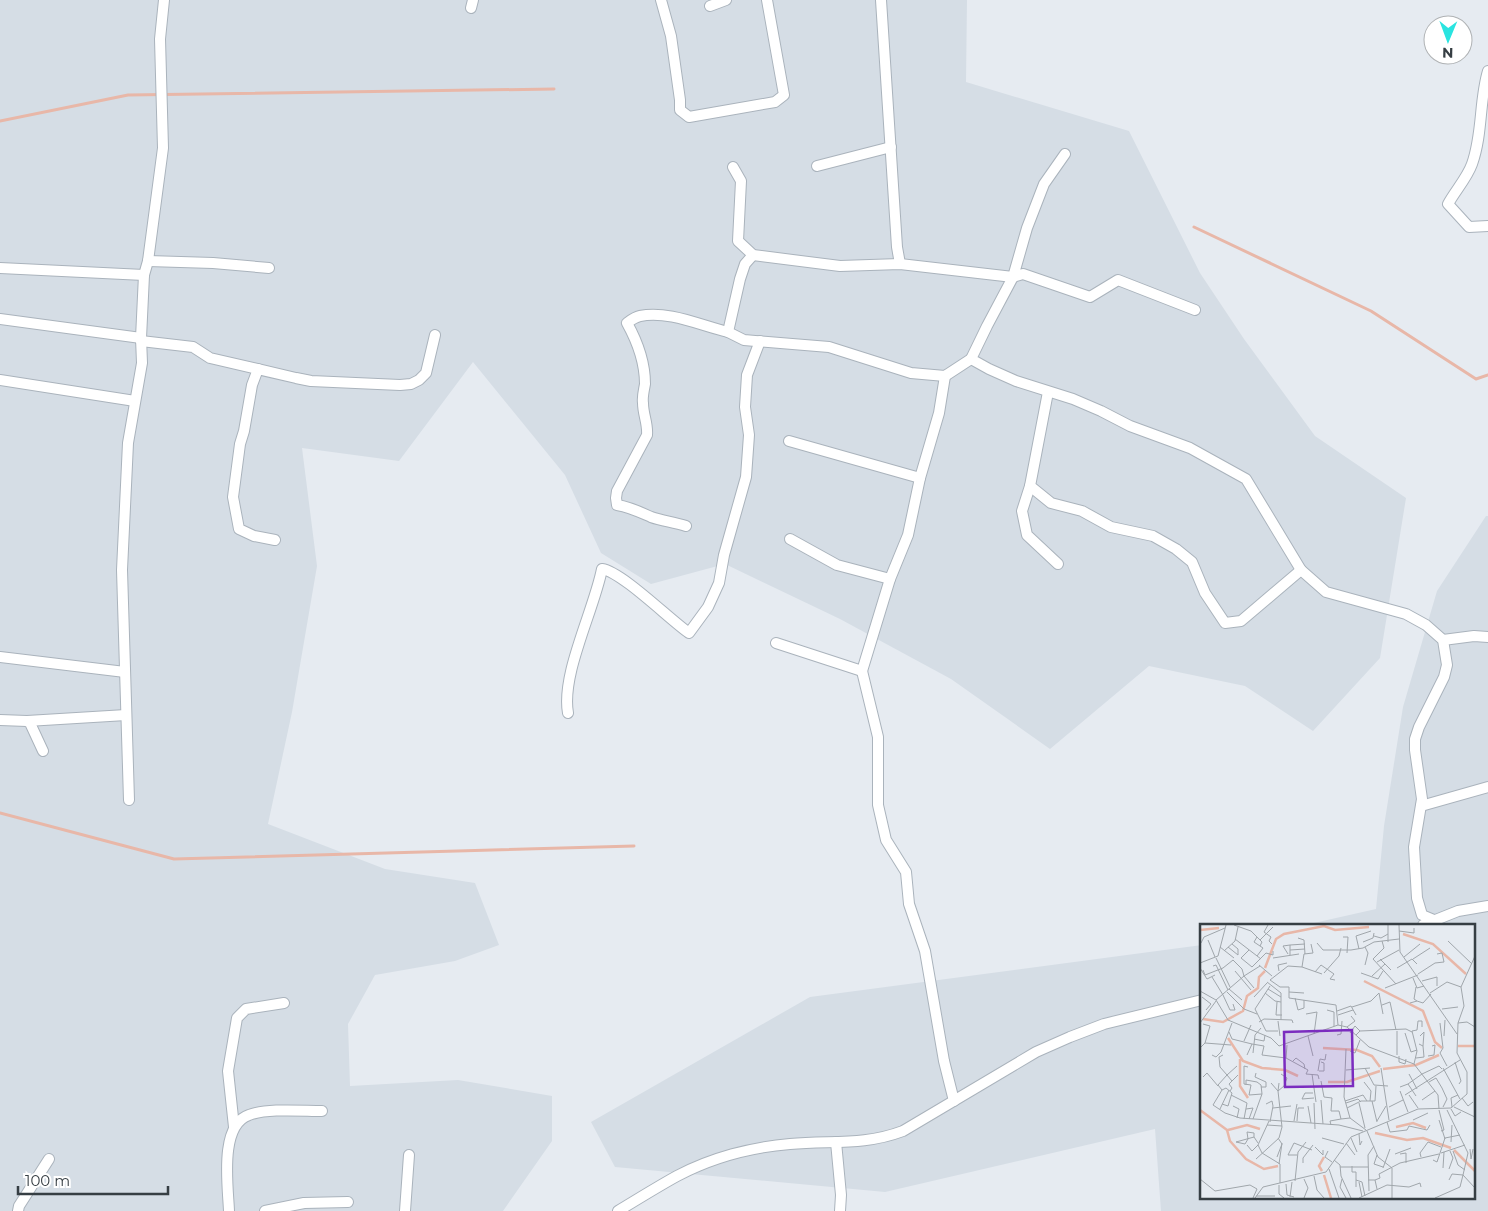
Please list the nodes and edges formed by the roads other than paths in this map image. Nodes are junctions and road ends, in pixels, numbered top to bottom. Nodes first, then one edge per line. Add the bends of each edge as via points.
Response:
1 (164, 0) edge
2 (662, 0) edge
3 (726, 0) edge
4 (767, 0) edge
5 (881, 0) edge
6 (710, 6) dead end
7 (1488, 71) edge
8 (890, 147) junction
9 (1065, 154) dead end
10 (816, 166) dead end
11 (733, 167) dead end
12 (1488, 226) edge
13 (753, 255) junction
14 (148, 261) junction
15 (900, 264) junction
16 (0, 268) edge
17 (269, 268) dead end
18 (144, 275) junction
19 (1013, 277) junction
20 (1195, 310) dead end
21 (0, 319) edge
22 (728, 332) junction
23 (435, 335) dead end
24 (141, 340) junction
25 (760, 341) junction
26 (971, 359) junction
27 (258, 369) junction
28 (945, 376) junction
29 (0, 380) edge
30 (1048, 392) junction
31 (135, 401) junction
32 (789, 441) dead end
33 (920, 478) junction
34 (1030, 486) junction
35 (686, 526) dead end
36 (790, 539) dead end
37 (275, 540) dead end
38 (1058, 564) dead end
39 (1301, 570) junction
40 (890, 579) junction
41 (1488, 637) edge
42 (1443, 640) junction
43 (776, 642) dead end
44 (0, 657) edge
45 (862, 671) junction
46 (125, 672) junction
47 (568, 713) dead end
48 (126, 715) junction
49 (0, 720) edge
50 (27, 721) junction
51 (43, 751) dead end
52 (1488, 787) edge
53 (129, 800) dead end
54 (1421, 806) junction
55 (1488, 906) edge
56 (1434, 920) junction
57 (1425, 924) edge
58 (1200, 1000) edge
59 (284, 1003) dead end
60 (954, 1101) junction
61 (322, 1111) dead end
62 (234, 1126) junction
63 (836, 1142) junction
64 (409, 1155) dead end
65 (49, 1159) dead end
66 (348, 1202) dead end
67 (18, 1211) edge
68 (229, 1211) edge
69 (265, 1211) edge
70 (405, 1211) edge
71 (618, 1211) edge
72 (840, 1211) edge

1 - 14 street via 160,39 163,148
2 - 4 street via 671,36 680,110 689,117 774,102 784,95
3 - 6 street
5 - 8 street
7 - 12 street via 1472,164 1448,204 1469,227
8 - 10 street
8 - 15 street
9 - 19 street via 1044,184
11 - 13 street via 741,181 738,241
13 - 15 street via 840,266
13 - 22 street via 745,264 740,278
14 - 17 street
14 - 18 street
15 - 19 street
16 - 18 street
18 - 24 street
19 - 20 street via 1023,274 1090,297 1118,280
19 - 26 street
21 - 24 street
22 - 25 street via 744,340
22 - 35 street via 670,316 638,316 627,323 644,368 643,402 648,424 647,435 617,491 618,505
23 - 27 street via 426,373 411,384 311,380
24 - 27 street via 193,347 210,358
24 - 31 street via 142,363
25 - 28 street via 829,347 911,373
25 - 47 street via 747,374 744,407 749,455 746,477 719,583 708,607 689,633 622,578 602,569 572,671 566,703
26 - 28 street
26 - 30 street via 989,370
27 - 37 street via 240,444 233,497 239,529
28 - 33 street via 939,414
29 - 31 street
30 - 34 street
30 - 39 street via 1190,448 1246,479
31 - 46 street via 128,444 122,570
32 - 33 street
33 - 40 street via 908,535
34 - 38 street via 1022,511 1027,535
34 - 39 street via 1051,503 1082,511 1111,527 1152,536 1176,549 1192,562 1205,592 1225,623 1241,621
36 - 40 street via 837,565
39 - 42 street via 1326,592 1406,614
40 - 45 street
41 - 42 street
42 - 54 street via 1447,665 1444,677 1416,739
43 - 45 street
44 - 46 street
45 - 60 street via 878,737 878,805 886,840 906,872 909,904 925,951
46 - 48 street
48 - 50 street
48 - 53 street
49 - 50 street
50 - 51 street
52 - 54 street
54 - 56 street via 1414,847 1417,898 1422,915
55 - 56 street
56 - 57 street
58 - 60 street via 1104,1024 1070,1037 1036,1052
59 - 62 street via 246,1010 236,1018 228,1071
60 - 63 street via 885,1138
61 - 62 street via 263,1112 247,1115
62 - 68 street via 228,1145
63 - 71 street via 790,1144 746,1151 711,1162 679,1176
63 - 72 street
64 - 70 street
65 - 67 street
66 - 69 street via 304,1203

